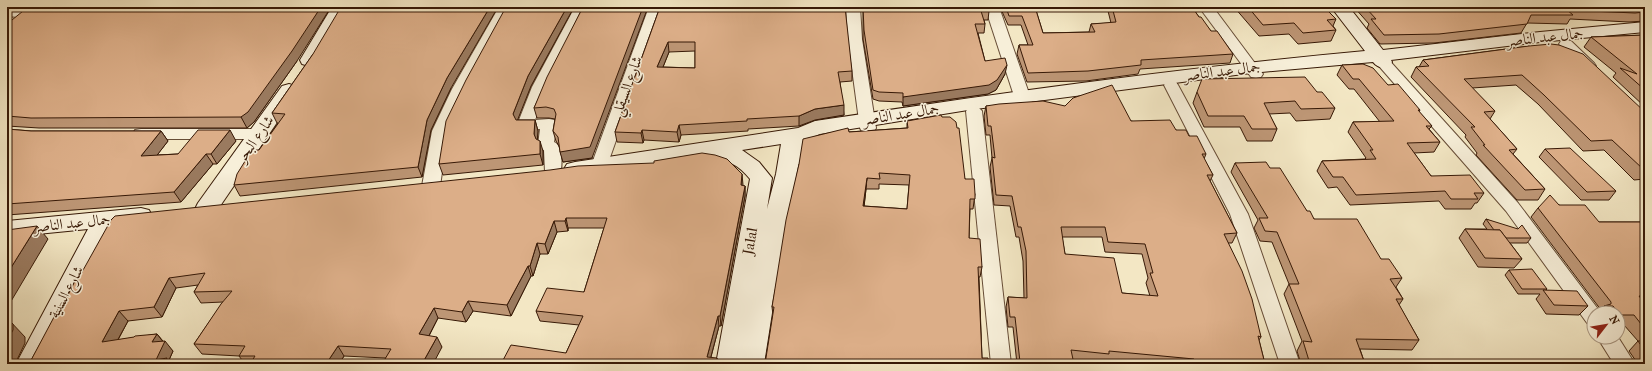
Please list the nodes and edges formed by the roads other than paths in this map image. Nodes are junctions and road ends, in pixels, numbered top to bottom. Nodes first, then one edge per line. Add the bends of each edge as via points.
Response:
1 (341, 7) edge
2 (506, 7) edge
3 (582, 7) edge
4 (656, 7) edge
5 (853, 7) edge
6 (992, 7) edge
7 (1206, 7) edge
8 (1340, 7) edge
9 (32, 11) edge
10 (7, 12) edge
11 (12, 26) edge
12 (1645, 27) edge
13 (1645, 37) edge
14 (1566, 44) junction
15 (1380, 59) junction
16 (1254, 70) junction
17 (1598, 75) edge
18 (1171, 85) junction
19 (1023, 99) junction
20 (974, 111) junction
21 (868, 124) junction
22 (125, 134) edge
23 (259, 134) junction
24 (798, 135) junction
25 (709, 149) junction
26 (599, 166) junction
27 (553, 172) junction
28 (530, 175) edge
29 (454, 184) edge
30 (431, 186) junction
31 (408, 189) edge
32 (230, 207) edge
33 (206, 209) junction
34 (183, 212) edge
35 (159, 214) edge
36 (104, 220) junction
37 (7, 229) edge
38 (1586, 307) edge
39 (1612, 345) edge
40 (29, 364) edge
41 (729, 364) edge
42 (751, 364) edge
43 (1002, 364) edge
44 (1290, 364) edge
45 (1625, 364) edge

1 - 23 main road, شارع البحر via 308,64
2 - 30 street via 460,88 440,131
3 - 27 street via 540,87 525,125 549,124 546,145 552,147
4 - 26 street, شارع السيقلي
5 - 21 street via 855,39
6 - 19 street
7 - 16 street
8 - 15 main road
9 - 10 street
9 - 11 street
12 - 15 main road, جمال عبد الناصر via 1415,52
13 - 14 main road, جمال عبد الناصر
14 - 15 main road, جمال عبد الناصر via 1482,54
14 - 17 street
15 - 16 main road, جمال عبد الناصر
15 - 38 street via 1512,207
16 - 18 main road, جمال عبد الناصر
16 - 19 main road, جمال عبد الناصر
18 - 19 main road, جمال عبد الناصر
18 - 44 street via 1239,214
19 - 20 main road, جمال عبد الناصر
19 - 21 main road, جمال عبد الناصر
20 - 21 main road, جمال عبد الناصر
20 - 43 street
21 - 24 main road, جمال عبد الناصر via 817,137
22 - 23 street
23 - 33 main road, شارع البحر
24 - 25 main road, جمال عبد الناصر
24 - 42 main road, Jalal via 773,230
25 - 26 main road, جمال عبد الناصر
25 - 41 main road, Jalal via 731,153 744,159 761,178
26 - 27 main road, جمال عبد الناصر
27 - 28 main road, جمال عبد الناصر
29 - 30 main road
30 - 31 main road
32 - 33 main road
33 - 34 main road
35 - 36 main road, جمال عبد الناصر
36 - 37 main road, جمال عبد الناصر
36 - 40 main road, شارع السنية
39 - 45 street

